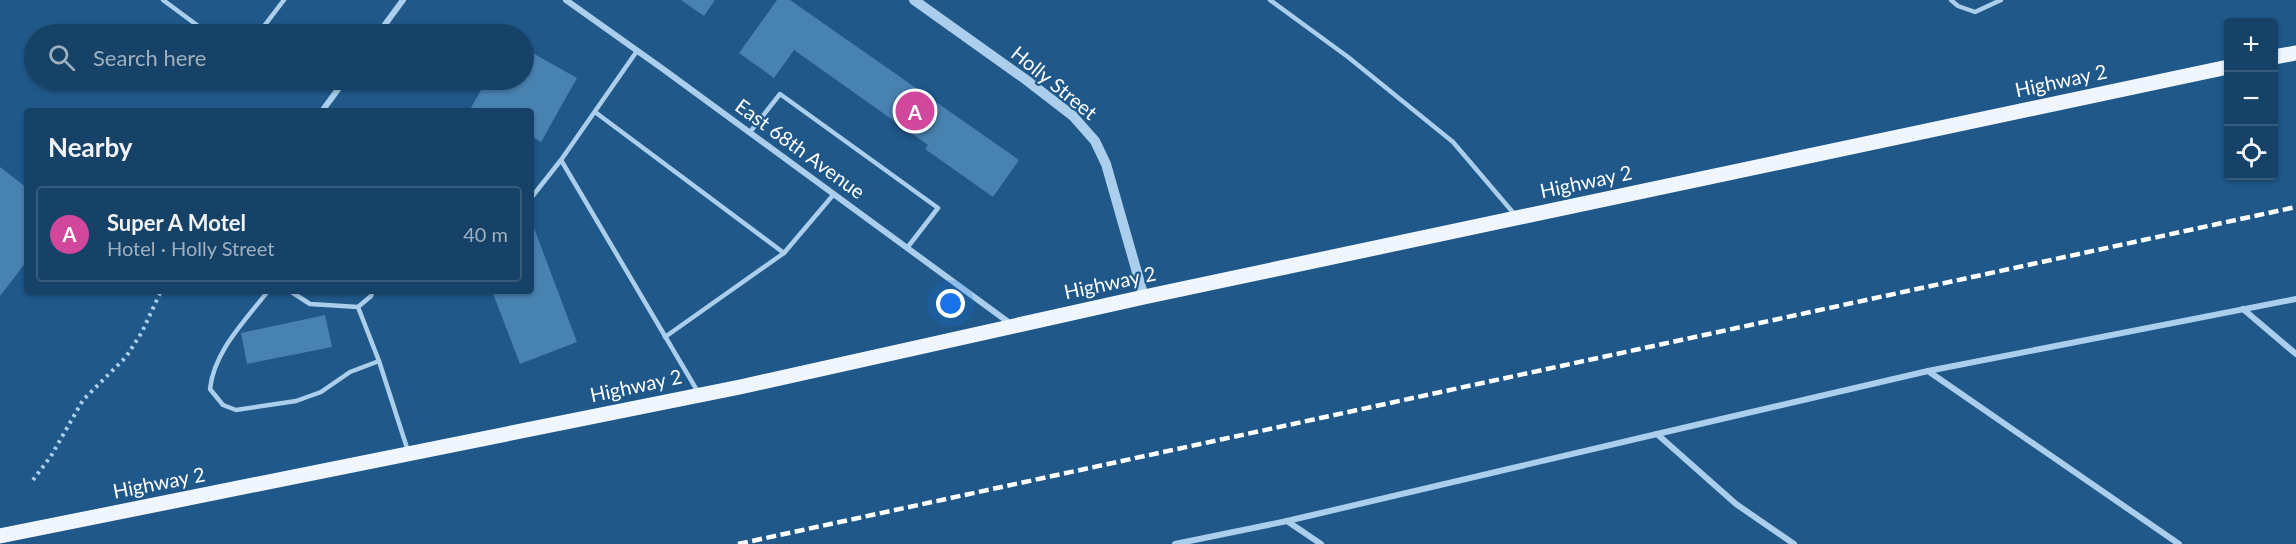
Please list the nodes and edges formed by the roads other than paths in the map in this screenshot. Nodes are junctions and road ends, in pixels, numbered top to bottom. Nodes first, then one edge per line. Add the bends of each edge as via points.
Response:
1 (163, 0) edge
2 (284, 0) edge
3 (403, 0) edge
4 (566, 0) edge
5 (914, 0) edge
6 (1270, 0) edge
7 (1951, 0) edge
8 (2001, 0) edge
9 (195, 24) edge
10 (266, 24) edge
11 (385, 24) edge
12 (637, 51) junction
13 (2296, 52) edge
14 (2278, 56) edge
15 (2224, 68) edge
16 (338, 90) edge
17 (324, 108) edge
18 (595, 112) junction
19 (750, 132) junction
20 (561, 160) junction
21 (534, 194) edge
22 (834, 194) junction
23 (1518, 218) junction
24 (908, 248) junction
25 (784, 253) junction
26 (266, 294) edge
27 (295, 294) edge
28 (371, 294) edge
29 (1144, 297) junction
30 (2296, 299) edge
31 (358, 307) junction
32 (2243, 309) junction
33 (1014, 326) junction
34 (665, 337) junction
35 (2296, 354) edge
36 (379, 360) junction
37 (1928, 371) junction
38 (699, 395) junction
39 (1657, 434) junction
40 (408, 454) junction
41 (1287, 521) junction
42 (0, 536) edge
43 (1175, 544) edge
44 (1321, 544) edge
45 (1794, 544) edge
46 (2178, 544) edge

1 - 9 lane
2 - 10 lane
3 - 11 street
4 - 12 street, East 68th Avenue
5 - 29 street, Holly Street via 1063,109 1095,141 1106,164
6 - 23 lane via 1453,142
7 - 8 lane via 1975,12
12 - 18 lane
12 - 19 street, East 68th Avenue
13 - 14 main road
15 - 23 main road, Highway 2
16 - 17 street
18 - 20 lane
18 - 25 lane
19 - 22 street, East 68th Avenue
19 - 24 lane via 780,94 938,208
20 - 21 lane
20 - 34 lane
22 - 24 street, East 68th Avenue
22 - 25 lane
23 - 29 main road, Highway 2
24 - 33 street, East 68th Avenue
25 - 34 lane
26 - 36 lane via 229,342 212,372 210,389 224,405 236,410 297,401
27 - 31 lane via 310,304
28 - 31 lane
29 - 33 main road, Highway 2
30 - 32 street
31 - 36 lane
32 - 35 street
32 - 37 street
33 - 38 main road, Highway 2
34 - 38 lane
36 - 40 lane
37 - 39 street
37 - 46 street
38 - 40 main road, Highway 2
39 - 41 street
39 - 45 street via 1736,504
40 - 42 main road, Highway 2
41 - 43 street
41 - 44 street

